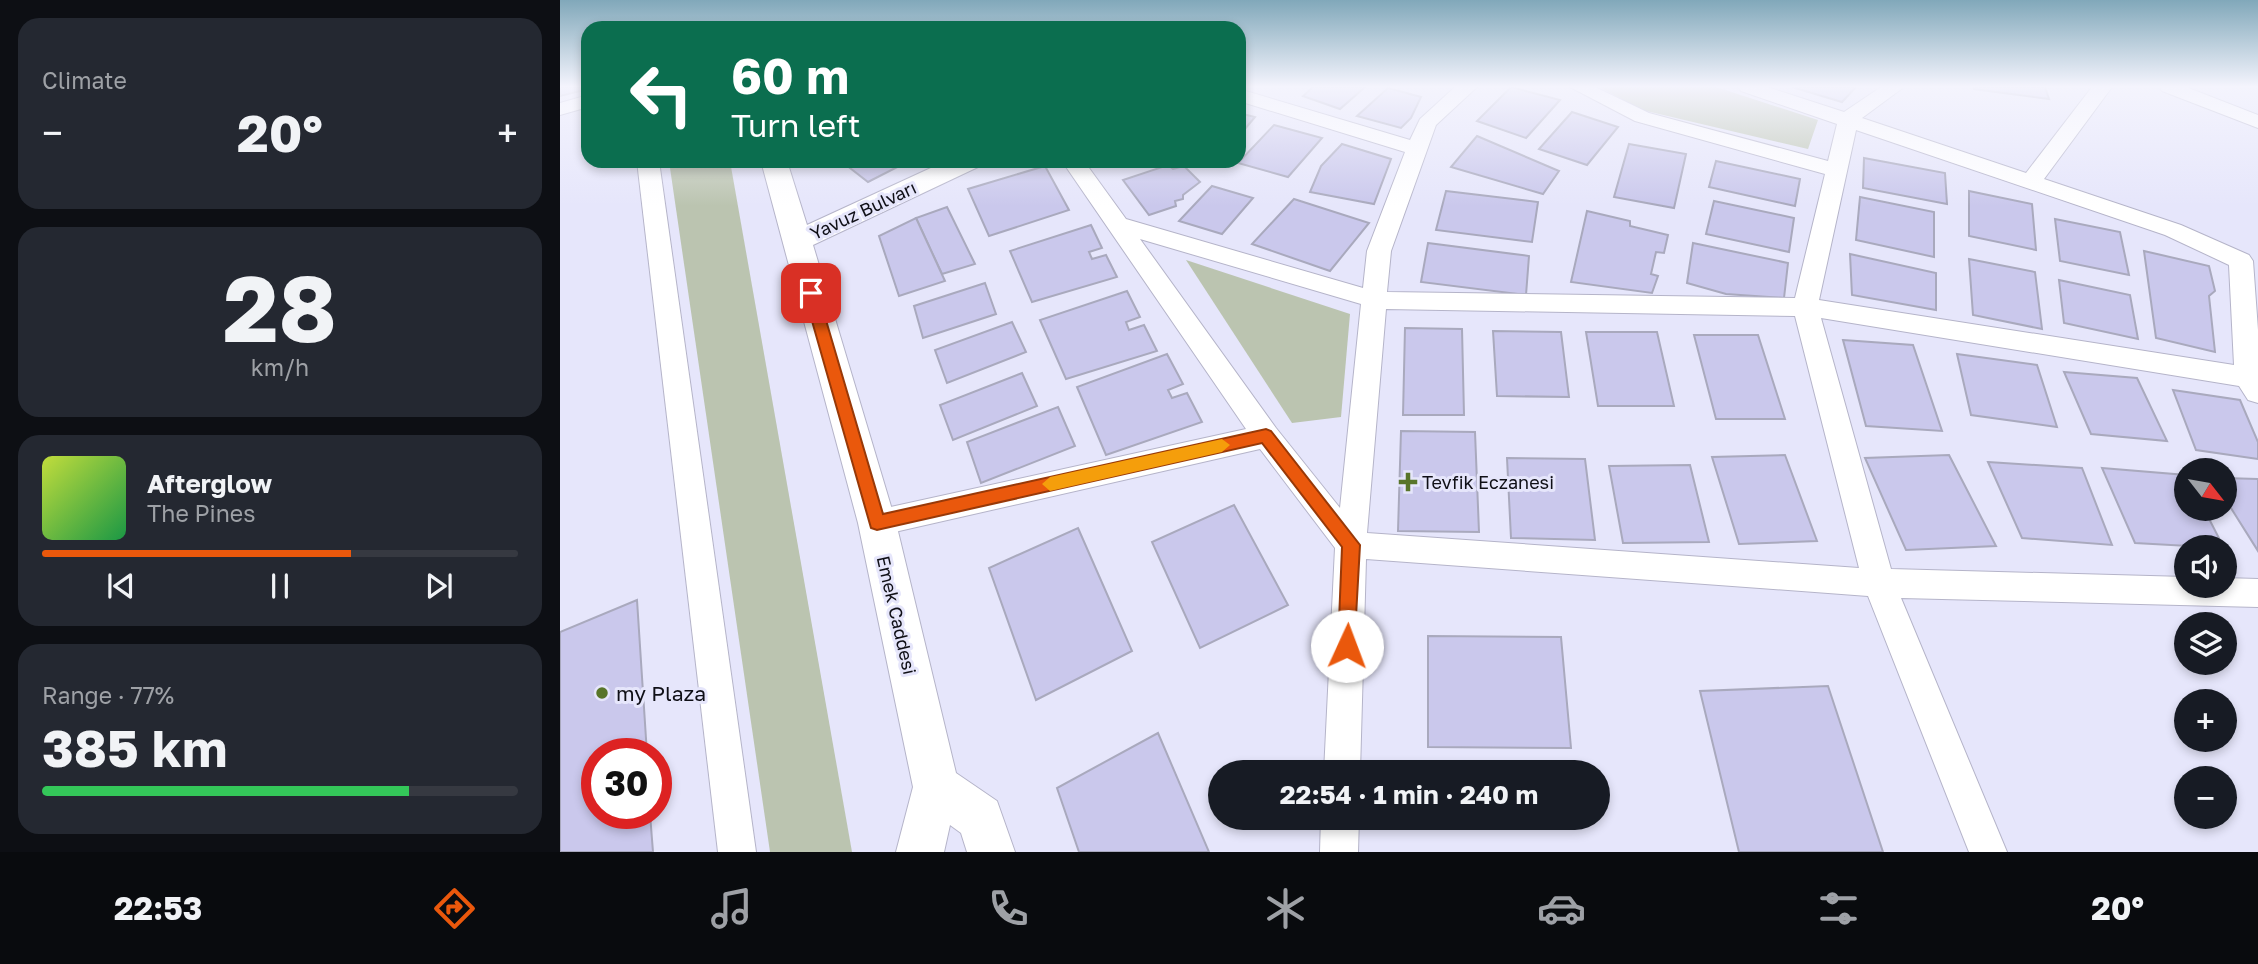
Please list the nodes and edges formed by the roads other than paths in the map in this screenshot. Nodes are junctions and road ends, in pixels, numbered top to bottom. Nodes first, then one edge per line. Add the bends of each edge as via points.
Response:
1 (1344, 127) edge
2 (1426, 127) edge
3 (1678, 127) edge
4 (1846, 127) edge
5 (1870, 127) edge
6 (2072, 127) edge
7 (1417, 149) junction
8 (649, 168) edge
9 (776, 168) edge
10 (953, 168) edge
11 (1078, 168) edge
12 (1836, 170) junction
13 (2030, 183) junction
14 (1116, 224) junction
15 (797, 241) junction
16 (1376, 300) junction
17 (1805, 307) junction
18 (2253, 385) edge
19 (1266, 436) junction
20 (877, 523) junction
21 (1351, 545) junction
22 (1879, 583) junction
23 (2258, 593) edge
24 (1342, 760) edge
25 (936, 787) junction
26 (1340, 830) edge
27 (737, 852) edge
28 (920, 852) edge
29 (991, 852) edge
30 (1339, 852) edge
31 (1988, 852) edge

1 - 7 street
2 - 7 street
3 - 12 street
4 - 12 street
5 - 13 street
6 - 13 street
7 - 16 street via 1379,251
8 - 27 street
9 - 15 street, Emek Caddesi
10 - 15 street, Yavuz Bulvarı
11 - 14 street
12 - 17 street
13 - 18 street via 2173,230 2241,261
14 - 16 street
14 - 19 street
15 - 20 street, Emek Caddesi
16 - 17 street
16 - 21 street
17 - 18 street
17 - 22 street
19 - 20 street
19 - 21 street
20 - 25 street, Emek Caddesi
21 - 22 street
21 - 24 street
22 - 23 street
22 - 31 street
25 - 28 street, Emek Caddesi
25 - 29 street via 980,818
26 - 30 street

